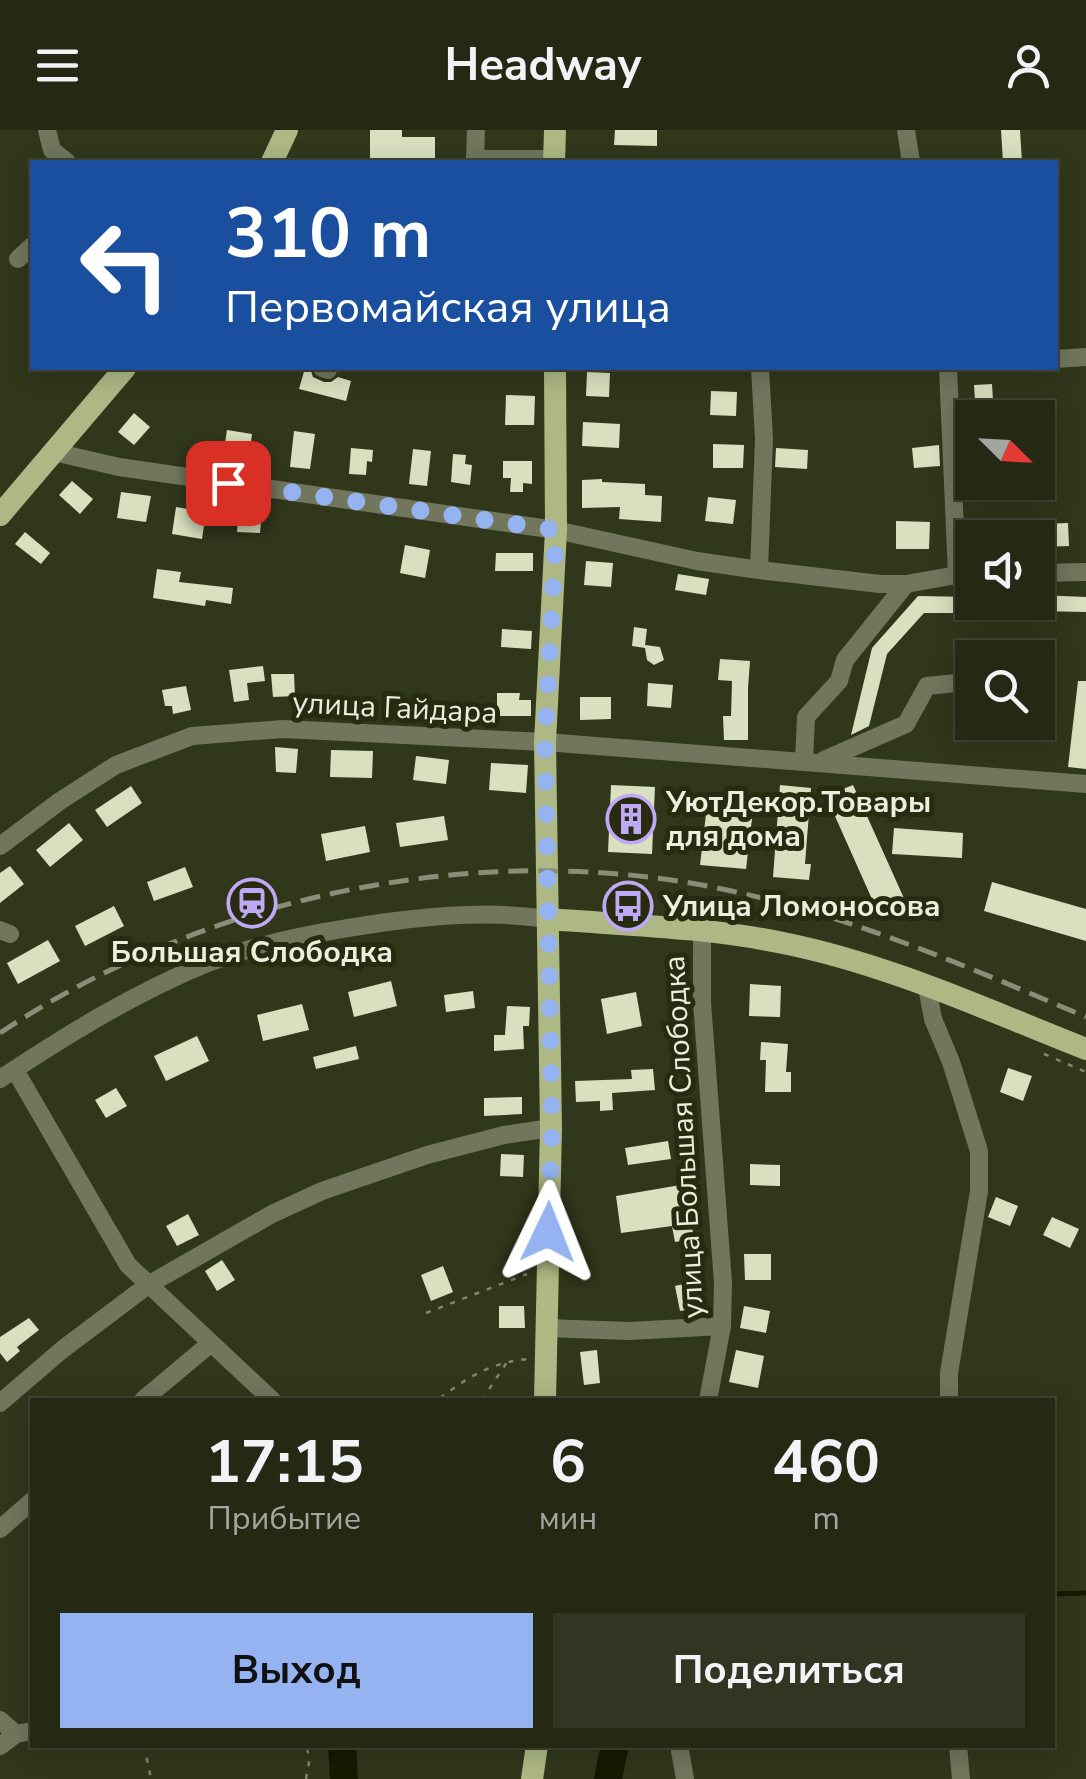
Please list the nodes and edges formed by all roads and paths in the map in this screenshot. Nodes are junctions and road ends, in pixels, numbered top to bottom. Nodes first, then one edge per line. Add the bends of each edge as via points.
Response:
1 (46, 130) edge
2 (286, 130) edge
3 (476, 130) edge
4 (554, 130) edge
5 (906, 130) edge
6 (64, 160) edge
7 (273, 160) edge
8 (514, 160) edge
9 (554, 160) edge
10 (911, 160) edge
11 (30, 248) edge
12 (18, 260) dead end
13 (1086, 357) edge
14 (1058, 359) edge
15 (123, 370) edge
16 (555, 370) edge
17 (760, 370) edge
18 (948, 370) edge
19 (54, 452) junction
20 (0, 515) edge
21 (960, 520) edge
22 (556, 530) junction
23 (759, 570) junction
24 (1086, 572) edge
25 (1055, 573) edge
26 (955, 577) edge
27 (906, 584) junction
28 (955, 684) edge
29 (545, 742) junction
30 (811, 762) junction
31 (1086, 784) edge
32 (0, 846) edge
33 (548, 919) junction
34 (702, 930) junction
35 (927, 987) junction
36 (1086, 1049) edge
37 (7, 1075) edge
38 (552, 1128) junction
39 (548, 1267) junction
40 (148, 1285) junction
41 (426, 1313) dead end
42 (722, 1326) junction
43 (546, 1328) junction
44 (210, 1342) junction
45 (545, 1357) junction
46 (508, 1361) junction
47 (145, 1398) edge
48 (270, 1398) edge
49 (440, 1398) edge
50 (483, 1398) edge
51 (545, 1398) edge
52 (708, 1398) edge
53 (949, 1398) edge
54 (0, 1402) edge
55 (30, 1503) edge
56 (0, 1529) edge
57 (0, 1720) edge
58 (24, 1733) edge
59 (0, 1746) edge
60 (145, 1748) edge
61 (307, 1748) edge
62 (537, 1748) edge
63 (679, 1748) edge
64 (958, 1748) edge
65 (151, 1779) edge
66 (306, 1779) edge
67 (532, 1779) edge
68 (685, 1779) edge
69 (962, 1779) edge

1 - 6 street via 52,150
2 - 7 main road
3 - 8 street via 475,159
4 - 9 main road
5 - 10 street
11 - 12 street
13 - 14 street
15 - 19 main road
16 - 22 main road
17 - 23 street
18 - 21 street
19 - 20 main road
19 - 22 street
22 - 23 street
22 - 29 main road
23 - 27 street
24 - 25 street
26 - 27 street
27 - 30 street via 845,660 840,681 806,718
28 - 30 street via 927,686 906,724
29 - 30 street, улица Гайдара
29 - 32 street, улица Гайдара via 283,729 192,736 116,765
29 - 33 main road
30 - 31 street, улица Гайдара
33 - 34 main road
33 - 37 street via 418,918 335,928 255,948 124,1003
33 - 38 main road
34 - 35 main road via 784,943
34 - 42 street, улица Большая Слободка
35 - 36 main road
35 - 53 street via 979,1150
37 - 40 street via 128,1265
38 - 39 main road
38 - 40 street via 427,1155 322,1191
39 - 41 path
39 - 43 main road
40 - 44 street
40 - 54 street
42 - 43 street
42 - 52 street, улица Большая Слободка
43 - 45 main road
44 - 47 street
44 - 48 street
45 - 46 path
45 - 51 main road
46 - 49 path via 471,1375
46 - 50 path
55 - 56 street
57 - 58 street
58 - 59 street
60 - 65 path
61 - 66 path
62 - 67 main road
63 - 68 street
64 - 69 street

